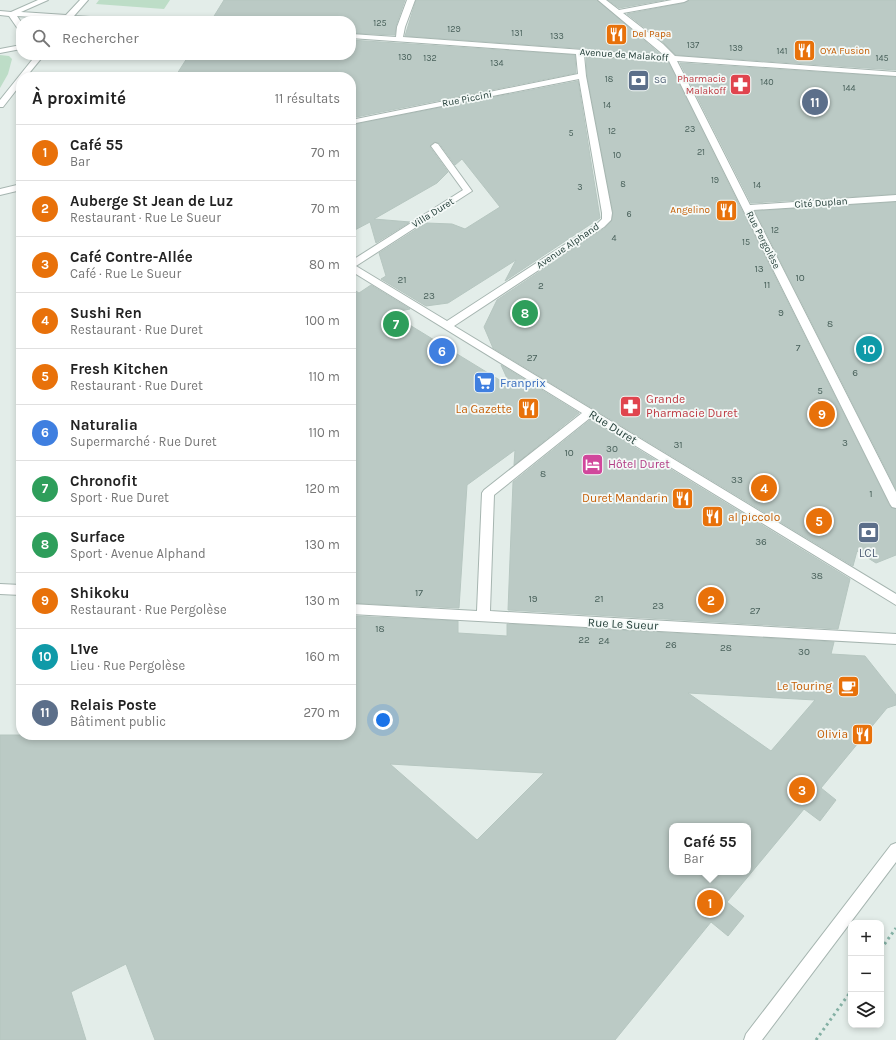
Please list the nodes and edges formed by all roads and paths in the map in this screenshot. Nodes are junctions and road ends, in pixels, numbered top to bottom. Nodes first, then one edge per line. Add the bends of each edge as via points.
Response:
1 (44, 0) edge
2 (84, 0) edge
3 (412, 0) edge
4 (602, 0) edge
5 (684, 0) edge
6 (618, 12) junction
7 (0, 13) edge
8 (11, 14) junction
9 (33, 16) edge
10 (69, 16) edge
11 (16, 20) edge
12 (356, 36) edge
13 (399, 39) junction
14 (16, 48) edge
15 (0, 51) edge
16 (580, 52) junction
17 (672, 58) junction
18 (29, 60) edge
19 (36, 60) edge
20 (25, 72) edge
21 (26, 72) edge
22 (896, 74) edge
23 (582, 76) junction
24 (16, 85) edge
25 (0, 105) edge
26 (356, 121) edge
27 (435, 146) dead end
28 (16, 188) edge
29 (0, 192) edge
30 (896, 198) edge
31 (747, 208) junction
32 (356, 263) edge
33 (356, 269) edge
34 (448, 325) junction
35 (590, 413) junction
36 (896, 504) edge
37 (0, 589) edge
38 (16, 590) edge
39 (896, 600) edge
40 (356, 609) edge
41 (483, 616) junction
42 (896, 639) edge
43 (896, 850) edge
44 (896, 928) edge
45 (884, 945) edge
46 (850, 992) edge
47 (752, 1040) edge
48 (816, 1040) edge

1 - 8 street
2 - 10 street
3 - 13 street
4 - 6 street, Rue Pergolèse
5 - 6 street
6 - 17 street, Rue Pergolèse
7 - 8 street
8 - 9 street
8 - 11 street
12 - 13 street, Avenue de Malakoff
13 - 16 street, Avenue de Malakoff
14 - 15 street
16 - 17 street, Avenue de Malakoff
16 - 23 street, Avenue Alphand
17 - 22 street, Avenue de Malakoff
17 - 31 street, Rue Pergolèse
18 - 20 street
19 - 21 street
23 - 26 street, Rue Piccini
23 - 34 street, Avenue Alphand via 607,213 606,220
24 - 25 street
27 - 32 street, Villa Duret via 468,191
28 - 29 street
30 - 31 street, Cité Duplan
31 - 36 street, Rue Pergolèse
33 - 34 street, Rue Duret
34 - 35 street, Rue Duret
35 - 39 street, Rue Duret
35 - 41 street via 488,493
37 - 38 street
40 - 41 street, Rue Le Sueur
41 - 42 street, Rue Le Sueur
43 - 47 street
44 - 45 path
46 - 48 path

